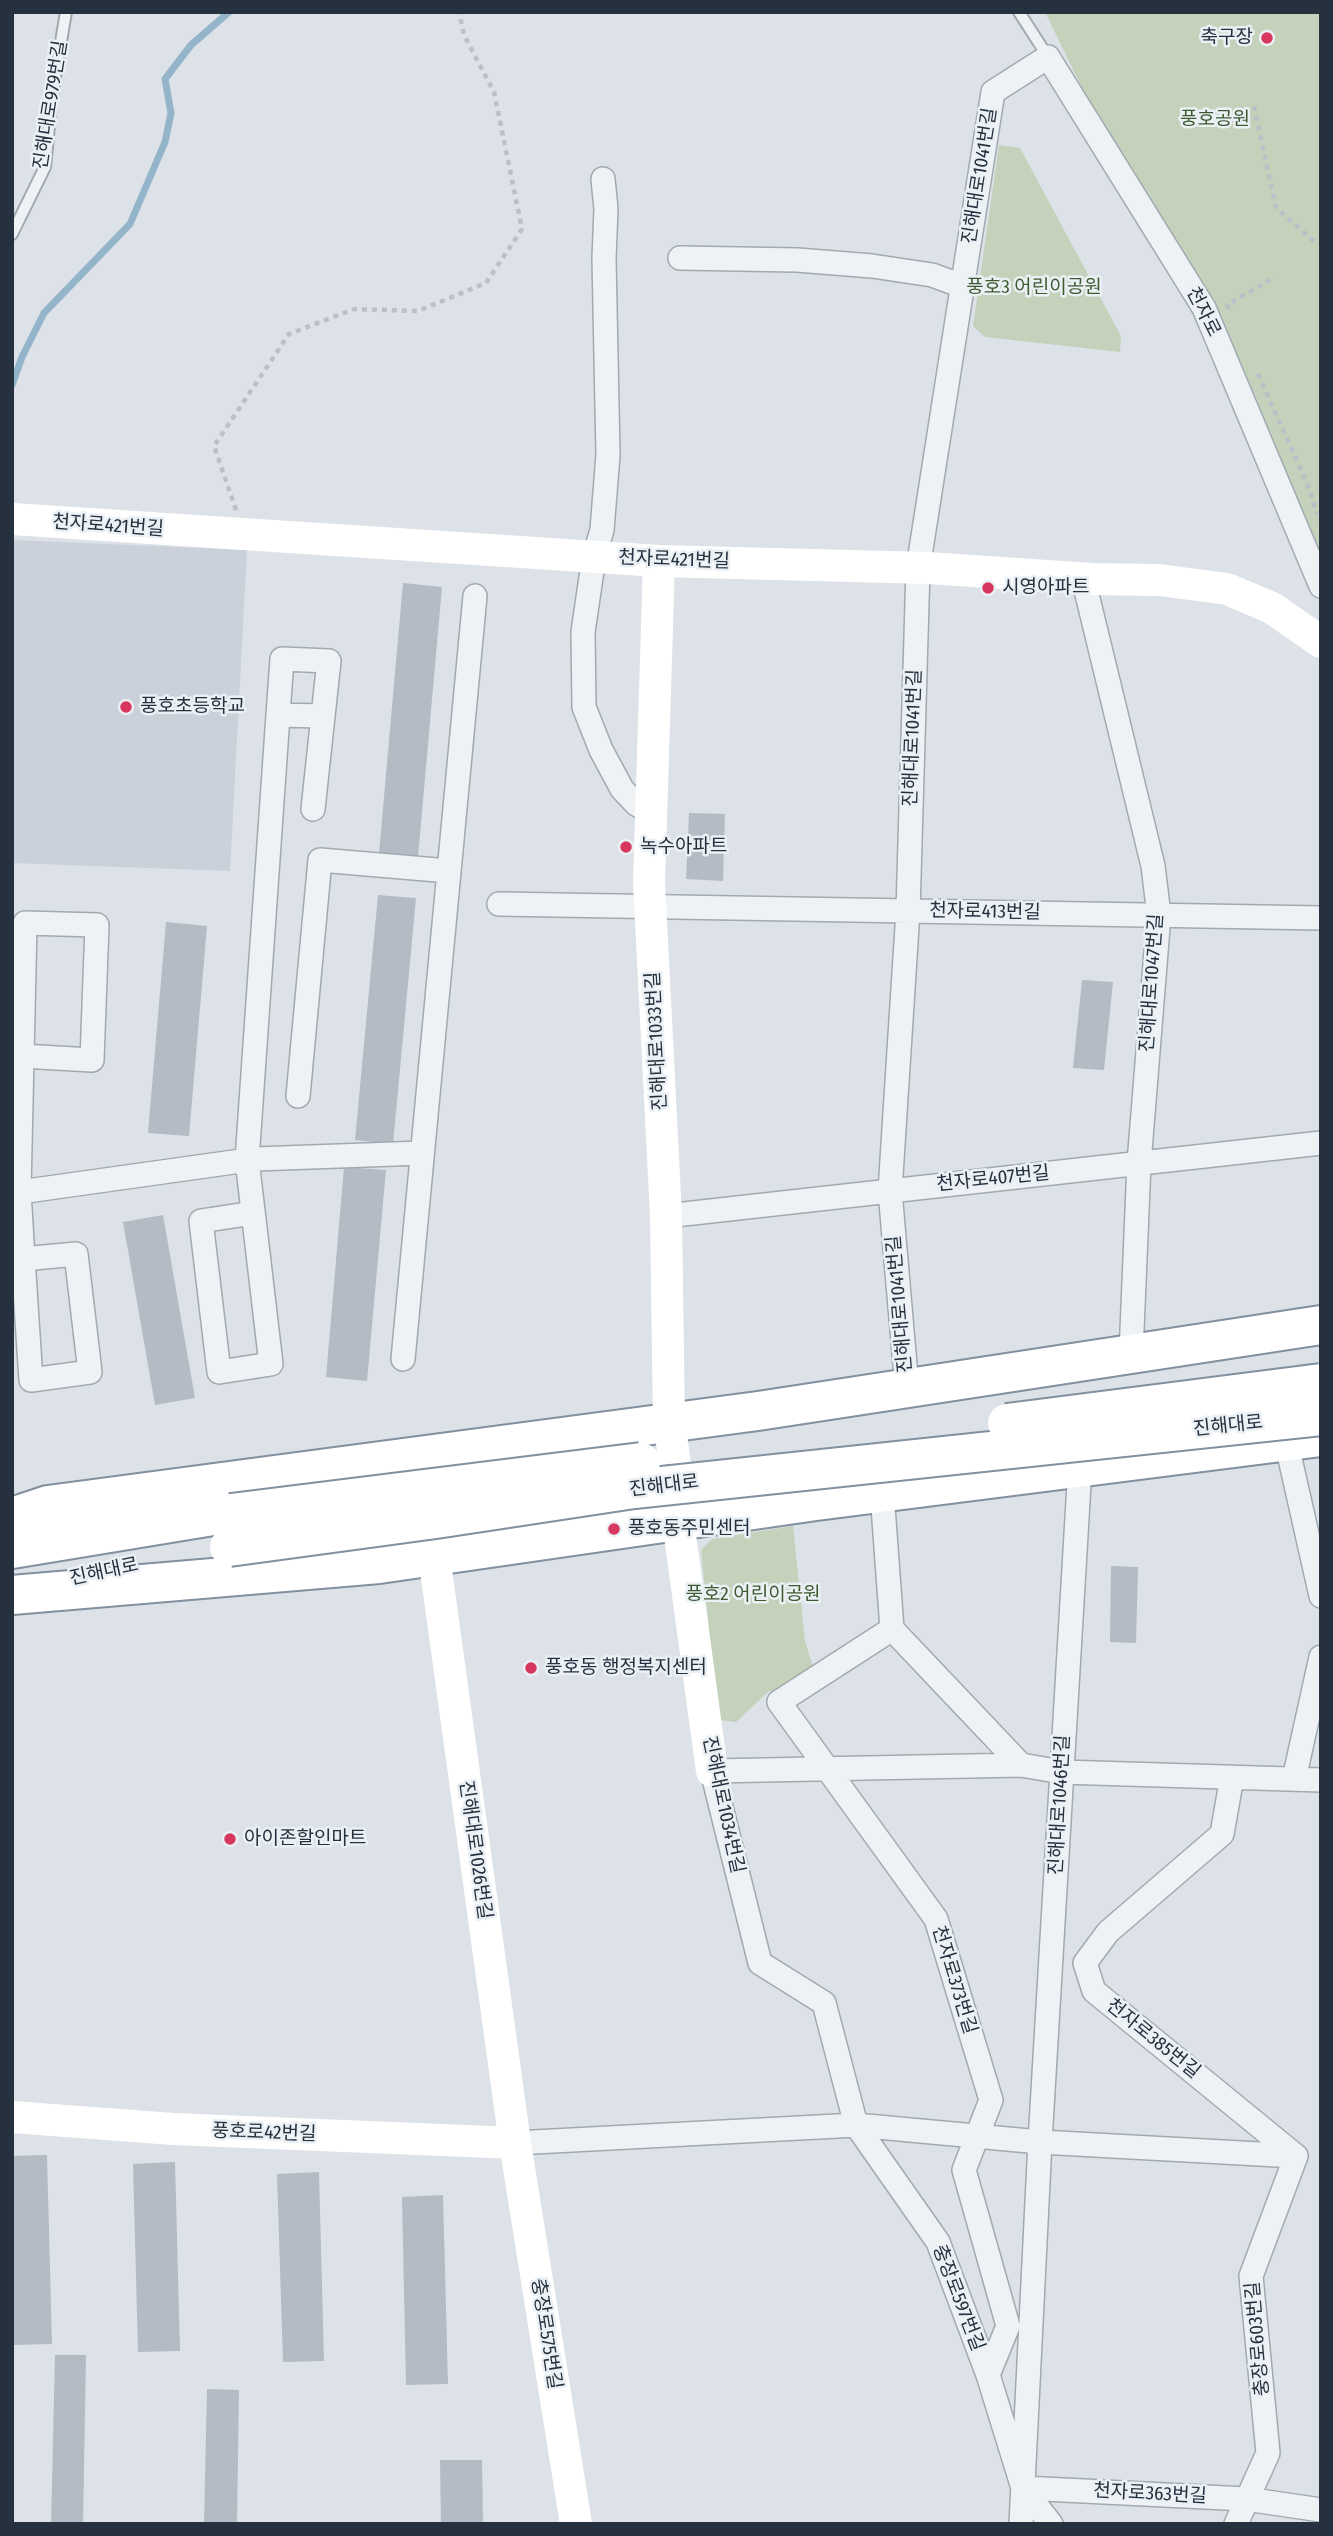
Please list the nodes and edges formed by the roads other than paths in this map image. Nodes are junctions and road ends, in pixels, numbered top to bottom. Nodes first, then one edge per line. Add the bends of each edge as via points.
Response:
1 (66, 12) edge
2 (1019, 12) edge
3 (1048, 57) junction
4 (603, 179) dead end
5 (12, 234) edge
6 (680, 258) dead end
7 (962, 286) junction
8 (12, 519) edge
9 (594, 557) junction
10 (659, 561) junction
11 (918, 568) junction
12 (1083, 578) junction
13 (1321, 586) edge
14 (475, 596) dead end
15 (1321, 642) edge
16 (278, 715) junction
17 (323, 716) junction
18 (313, 809) dead end
19 (651, 812) junction
20 (449, 871) junction
21 (499, 904) dead end
22 (649, 906) junction
23 (908, 911) junction
24 (1159, 915) junction
25 (1321, 918) edge
26 (22, 1056) junction
27 (298, 1096) dead end
28 (1321, 1143) edge
29 (422, 1153) junction
30 (247, 1160) junction
31 (1139, 1163) junction
32 (16, 1190) edge
33 (890, 1191) junction
34 (253, 1213) junction
35 (666, 1216) junction
36 (23, 1259) junction
37 (1321, 1325) edge
38 (1131, 1354) junction
39 (402, 1359) dead end
40 (1321, 1383) edge
41 (907, 1388) junction
42 (1321, 1416) edge
43 (669, 1422) junction
44 (1303, 1439) edge
45 (1080, 1467) junction
46 (881, 1493) junction
47 (12, 1517) edge
48 (678, 1521) junction
49 (230, 1530) junction
50 (12, 1549) edge
51 (434, 1556) junction
52 (12, 1593) edge
53 (1321, 1596) edge
54 (892, 1629) junction
55 (1321, 1657) edge
56 (1021, 1765) junction
57 (826, 1769) junction
58 (712, 1772) junction
59 (1062, 1772) junction
60 (1232, 1777) junction
61 (1294, 1779) junction
62 (1321, 1780) edge
63 (12, 2117) edge
64 (856, 2125) junction
65 (977, 2136) junction
66 (1040, 2142) junction
67 (515, 2143) junction
68 (1296, 2156) junction
69 (988, 2375) junction
70 (1023, 2488) junction
71 (1246, 2499) junction
72 (1321, 2510) edge
73 (576, 2524) edge
74 (1021, 2524) edge
75 (1051, 2524) edge
76 (1236, 2524) edge

1 - 5 lane, 진해대로979번길 via 45,167
2 - 3 lane
3 - 7 street, 진해대로1041번길 via 993,92
3 - 13 street, 천자로 via 1204,308
4 - 9 street via 608,455 602,530
6 - 7 street via 872,266 932,275
7 - 11 street, 진해대로1041번길
8 - 9 street, 천자로421번길
9 - 10 street, 천자로421번길
9 - 19 street via 583,632 584,707 622,789
10 - 11 street, 천자로421번길
10 - 19 street, 진해대로1033번길
11 - 12 street, 천자로421번길
11 - 23 street, 진해대로1041번길
12 - 15 street, 천자로421번길 via 1159,580 1227,589 1272,608
12 - 24 street, 진해대로1047번길 via 1153,866
14 - 20 street
16 - 17 street
16 - 17 street via 282,659 329,661
16 - 30 street
17 - 18 street
19 - 22 street, 진해대로1033번길
20 - 27 street via 320,860
20 - 29 street
21 - 22 street, 천자로413번길
22 - 23 street, 천자로413번길
22 - 35 street, 진해대로1033번길
23 - 24 street, 천자로413번길
23 - 33 street, 진해대로1041번길
24 - 25 street, 천자로413번길
24 - 31 street, 진해대로1047번길
26 - 26 street via 25,923 97,925 92,1060
26 - 32 street
28 - 31 street, 천자로407번길
29 - 30 street
29 - 39 street
30 - 32 street
30 - 34 street
31 - 33 street, 천자로407번길
31 - 38 street, 진해대로1047번길
32 - 36 street
33 - 35 street, 천자로407번길
33 - 41 street, 진해대로1041번길
34 - 34 street via 271,1364 219,1372 201,1221
35 - 43 street, 진해대로1033번길
36 - 36 street via 31,1380 90,1372 76,1254
37 - 38 highway
38 - 41 highway
40 - 49 highway, 진해대로, bridge via 908,1436 623,1464
41 - 43 highway
42 - 49 highway, 진해대로, bridge via 634,1489 436,1519
43 - 47 highway via 48,1506
43 - 48 street, 진해대로1033번길
44 - 45 highway
44 - 53 street
45 - 46 highway
45 - 59 street, 진해대로1046번길
46 - 48 highway
46 - 54 street
48 - 51 highway
48 - 58 street, 진해대로1034번길
49 - 50 highway, 진해대로
49 - 52 highway, 진해대로
51 - 52 highway
51 - 67 street, 진해대로1026번길
54 - 56 street
54 - 57 street, 천자로373번길 via 779,1702
55 - 61 street
56 - 57 street
56 - 59 street
57 - 58 street
57 - 65 street, 천자로373번길 via 936,1919 991,2100
58 - 64 street, 진해대로1034번길 via 760,1963 824,2003
59 - 60 street
59 - 66 street, 진해대로1046번길
60 - 61 street
60 - 68 street, 천자로385번길 via 1223,1833 1108,1932 1085,1963 1094,1991
61 - 62 street
63 - 67 street, 풍호로42번길 via 173,2129
64 - 65 street
64 - 67 street
64 - 69 street, 충장로597번길 via 938,2242
65 - 66 street
65 - 69 street, 천자로373번길 via 964,2170 1007,2326
66 - 68 street
66 - 70 street, 충장로597번길
67 - 73 street, 충장로575번길
68 - 71 street, 충장로603번길 via 1251,2276 1268,2453
69 - 70 street, 충장로597번길
70 - 71 street, 천자로363번길
70 - 74 street, 충장로597번길
70 - 75 street
71 - 72 street, 천자로363번길
71 - 76 street, 충장로603번길

